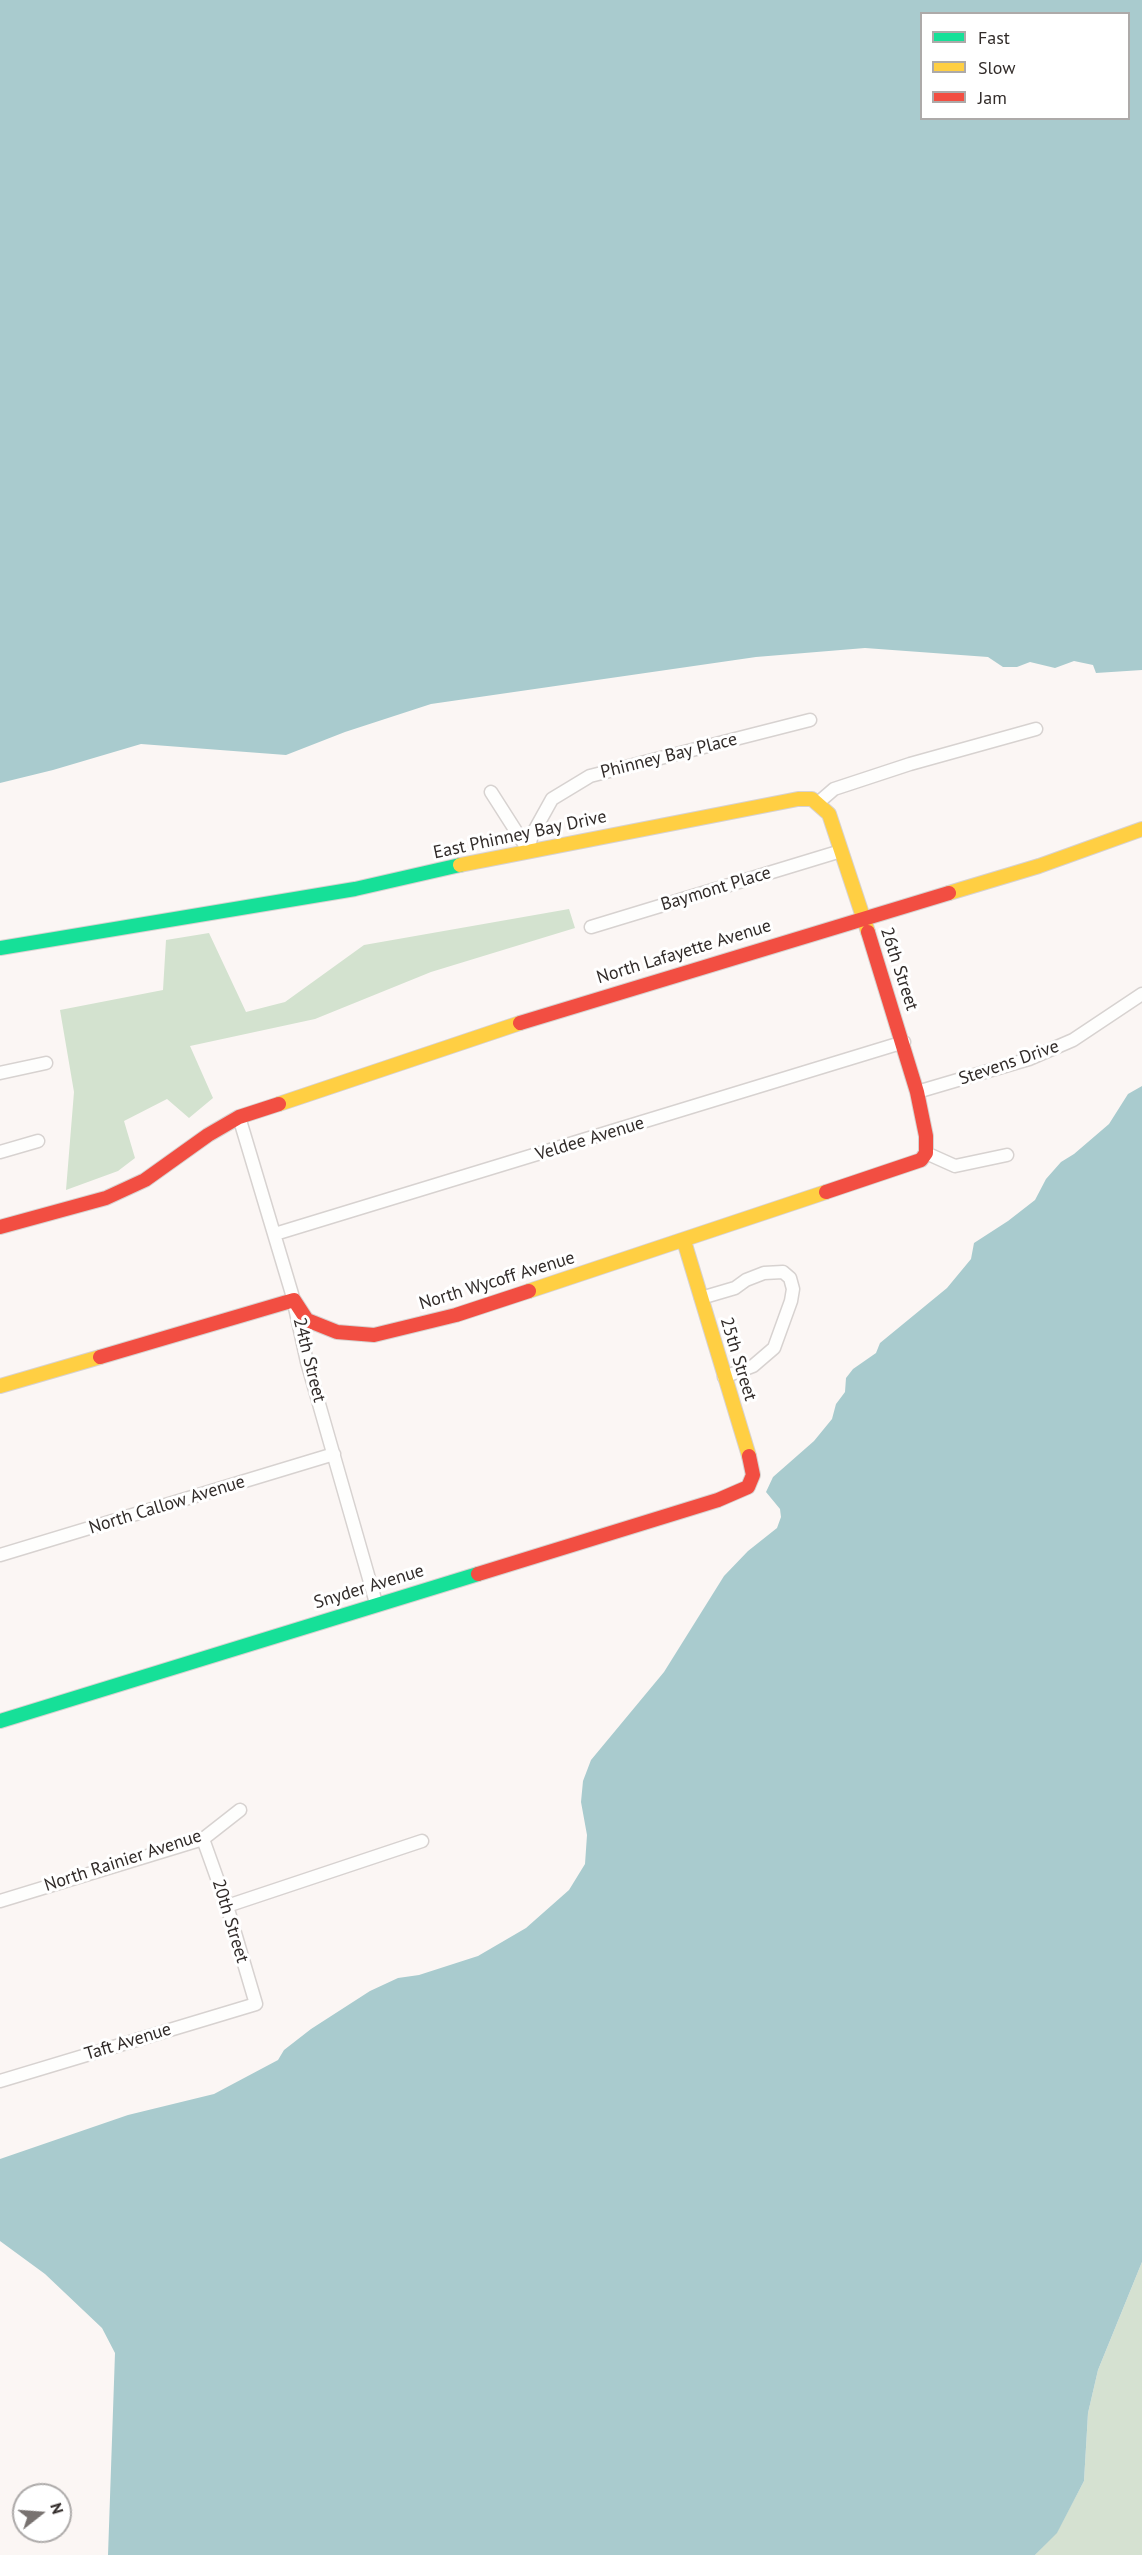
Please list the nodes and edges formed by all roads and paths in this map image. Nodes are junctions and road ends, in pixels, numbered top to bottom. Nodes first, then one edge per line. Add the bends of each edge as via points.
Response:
1 (810, 720) dead end
2 (1036, 729) dead end
3 (491, 792) dead end
4 (819, 802) junction
5 (1142, 829) edge
6 (528, 850) junction
7 (842, 851) junction
8 (864, 918) junction
9 (591, 927) dead end
10 (0, 948) edge
11 (1142, 994) edge
12 (904, 1042) junction
13 (46, 1064) dead end
14 (0, 1073) edge
15 (917, 1092) junction
16 (238, 1117) junction
17 (38, 1141) dead end
18 (0, 1152) edge
19 (926, 1153) junction
20 (1007, 1155) dead end
21 (0, 1227) edge
22 (275, 1234) junction
23 (684, 1241) junction
24 (701, 1298) junction
25 (294, 1300) junction
26 (724, 1377) junction
27 (0, 1386) edge
28 (334, 1454) junction
29 (748, 1487) joint
30 (0, 1555) edge
31 (376, 1603) junction
32 (0, 1721) edge
33 (240, 1809) dead end
34 (203, 1839) junction
35 (422, 1841) dead end
36 (0, 1901) edge
37 (227, 1906) junction
38 (255, 2004) joint
39 (0, 2081) edge

1 - 6 street, Phinney Bay Place via 590,776 552,799
2 - 4 street via 834,789
3 - 6 street
4 - 6 street, East Phinney Bay Drive via 798,799
4 - 7 street, 26th Street via 829,814
5 - 8 street, North Lafayette Avenue via 1039,866
6 - 10 street, East Phinney Bay Drive via 355,889
7 - 8 street, 26th Street
7 - 9 street, Baymont Place
8 - 12 street, 26th Street
8 - 16 street, North Lafayette Avenue via 584,1001
11 - 15 street, Stevens Drive via 1073,1040 1029,1059
12 - 15 street, 26th Street
12 - 22 street, Veldee Avenue
13 - 14 street
15 - 19 street, 26th Street
16 - 21 street, North Lafayette Avenue via 153,1174 106,1198
16 - 22 street, 24th Street
17 - 18 street
19 - 20 street via 955,1166
19 - 23 street, North Wycoff Avenue via 921,1160
22 - 25 street, 24th Street
23 - 24 street, 25th Street
23 - 25 street, North Wycoff Avenue via 456,1315 374,1335 337,1332 307,1320
24 - 26 street, 25th Street
24 - 26 street via 735,1288 755,1275 783,1272 790,1278 791,1301 774,1348 753,1366
25 - 27 street
25 - 28 street, 24th Street via 307,1362
26 - 29 street, 25th Street via 752,1467 753,1481
28 - 30 street, North Callow Avenue
28 - 31 street, 24th Street
29 - 31 street, Snyder Avenue via 718,1500
31 - 32 street, Snyder Avenue
33 - 34 street, North Rainier Avenue
34 - 36 street, North Rainier Avenue
34 - 37 street, 20th Street
35 - 37 street
37 - 38 street, 20th Street
38 - 39 street, Taft Avenue

